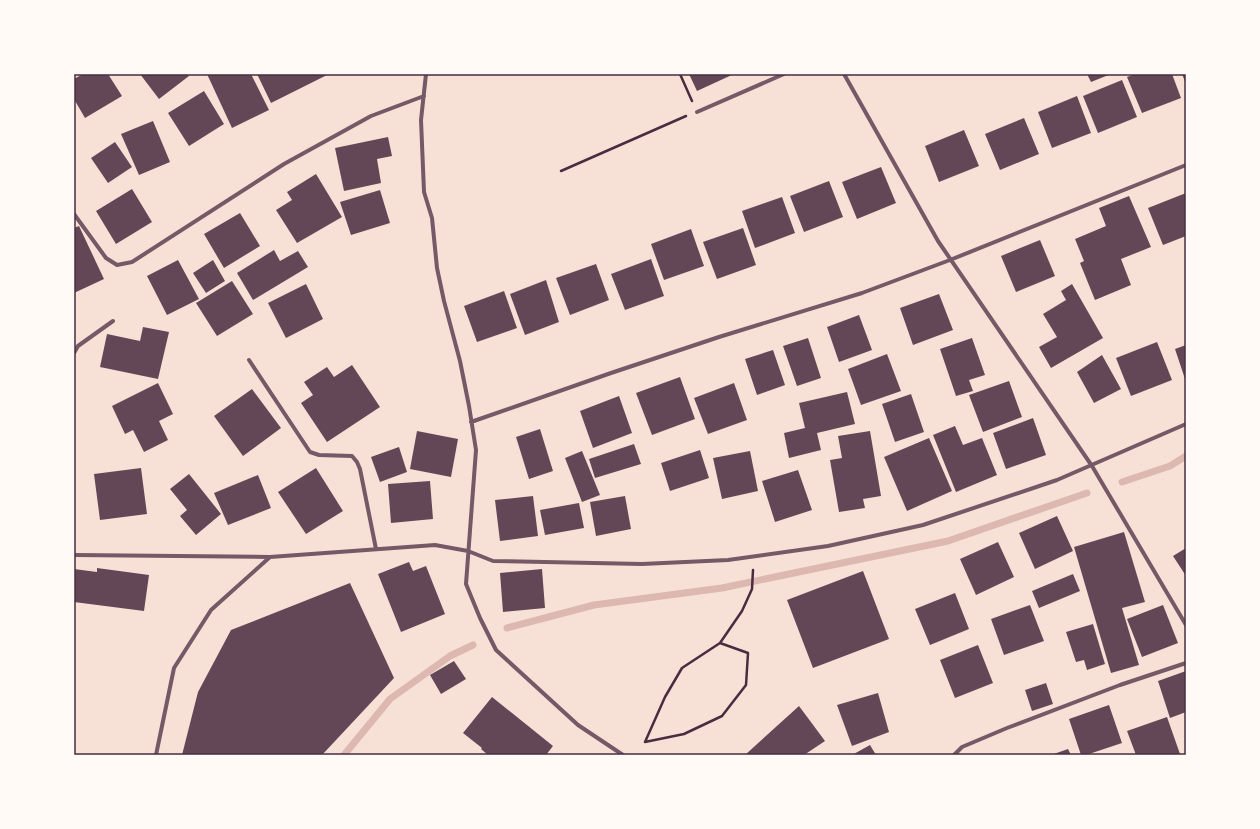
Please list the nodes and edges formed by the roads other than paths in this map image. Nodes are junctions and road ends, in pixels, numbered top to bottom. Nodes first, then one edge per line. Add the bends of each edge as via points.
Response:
1 (426, 74) edge
2 (784, 74) edge
3 (844, 74) edge
4 (424, 96) junction
5 (696, 112) road end
6 (1186, 165) edge
7 (74, 214) edge
8 (950, 260) junction
9 (113, 320) dead end
10 (74, 353) edge
11 (249, 360) dead end
12 (471, 422) junction
13 (1186, 424) edge
14 (1092, 466) junction
15 (376, 549) junction
16 (468, 551) junction
17 (74, 555) edge
18 (270, 557) junction
19 (1186, 625) edge
20 (1186, 663) edge
21 (156, 755) edge
22 (623, 755) edge
23 (954, 755) edge

1 - 4 street
2 - 5 street
3 - 8 street
4 - 7 street via 370,116 284,164 132,262 117,265 106,258
4 - 12 street via 424,192 432,218 438,274 460,361
6 - 8 street
8 - 12 street via 862,292 719,337
8 - 14 street
9 - 10 street via 78,346
11 - 15 street via 310,452 319,455 352,456 358,462
12 - 16 street via 476,450
13 - 14 street
14 - 16 street via 923,524 828,546 728,560 642,564 492,561
14 - 19 street
15 - 16 street via 435,545
15 - 18 street
16 - 22 street via 466,584 496,650 578,725
17 - 18 street
18 - 21 street via 211,610 174,668
20 - 23 street via 1120,684 1007,728 962,747

